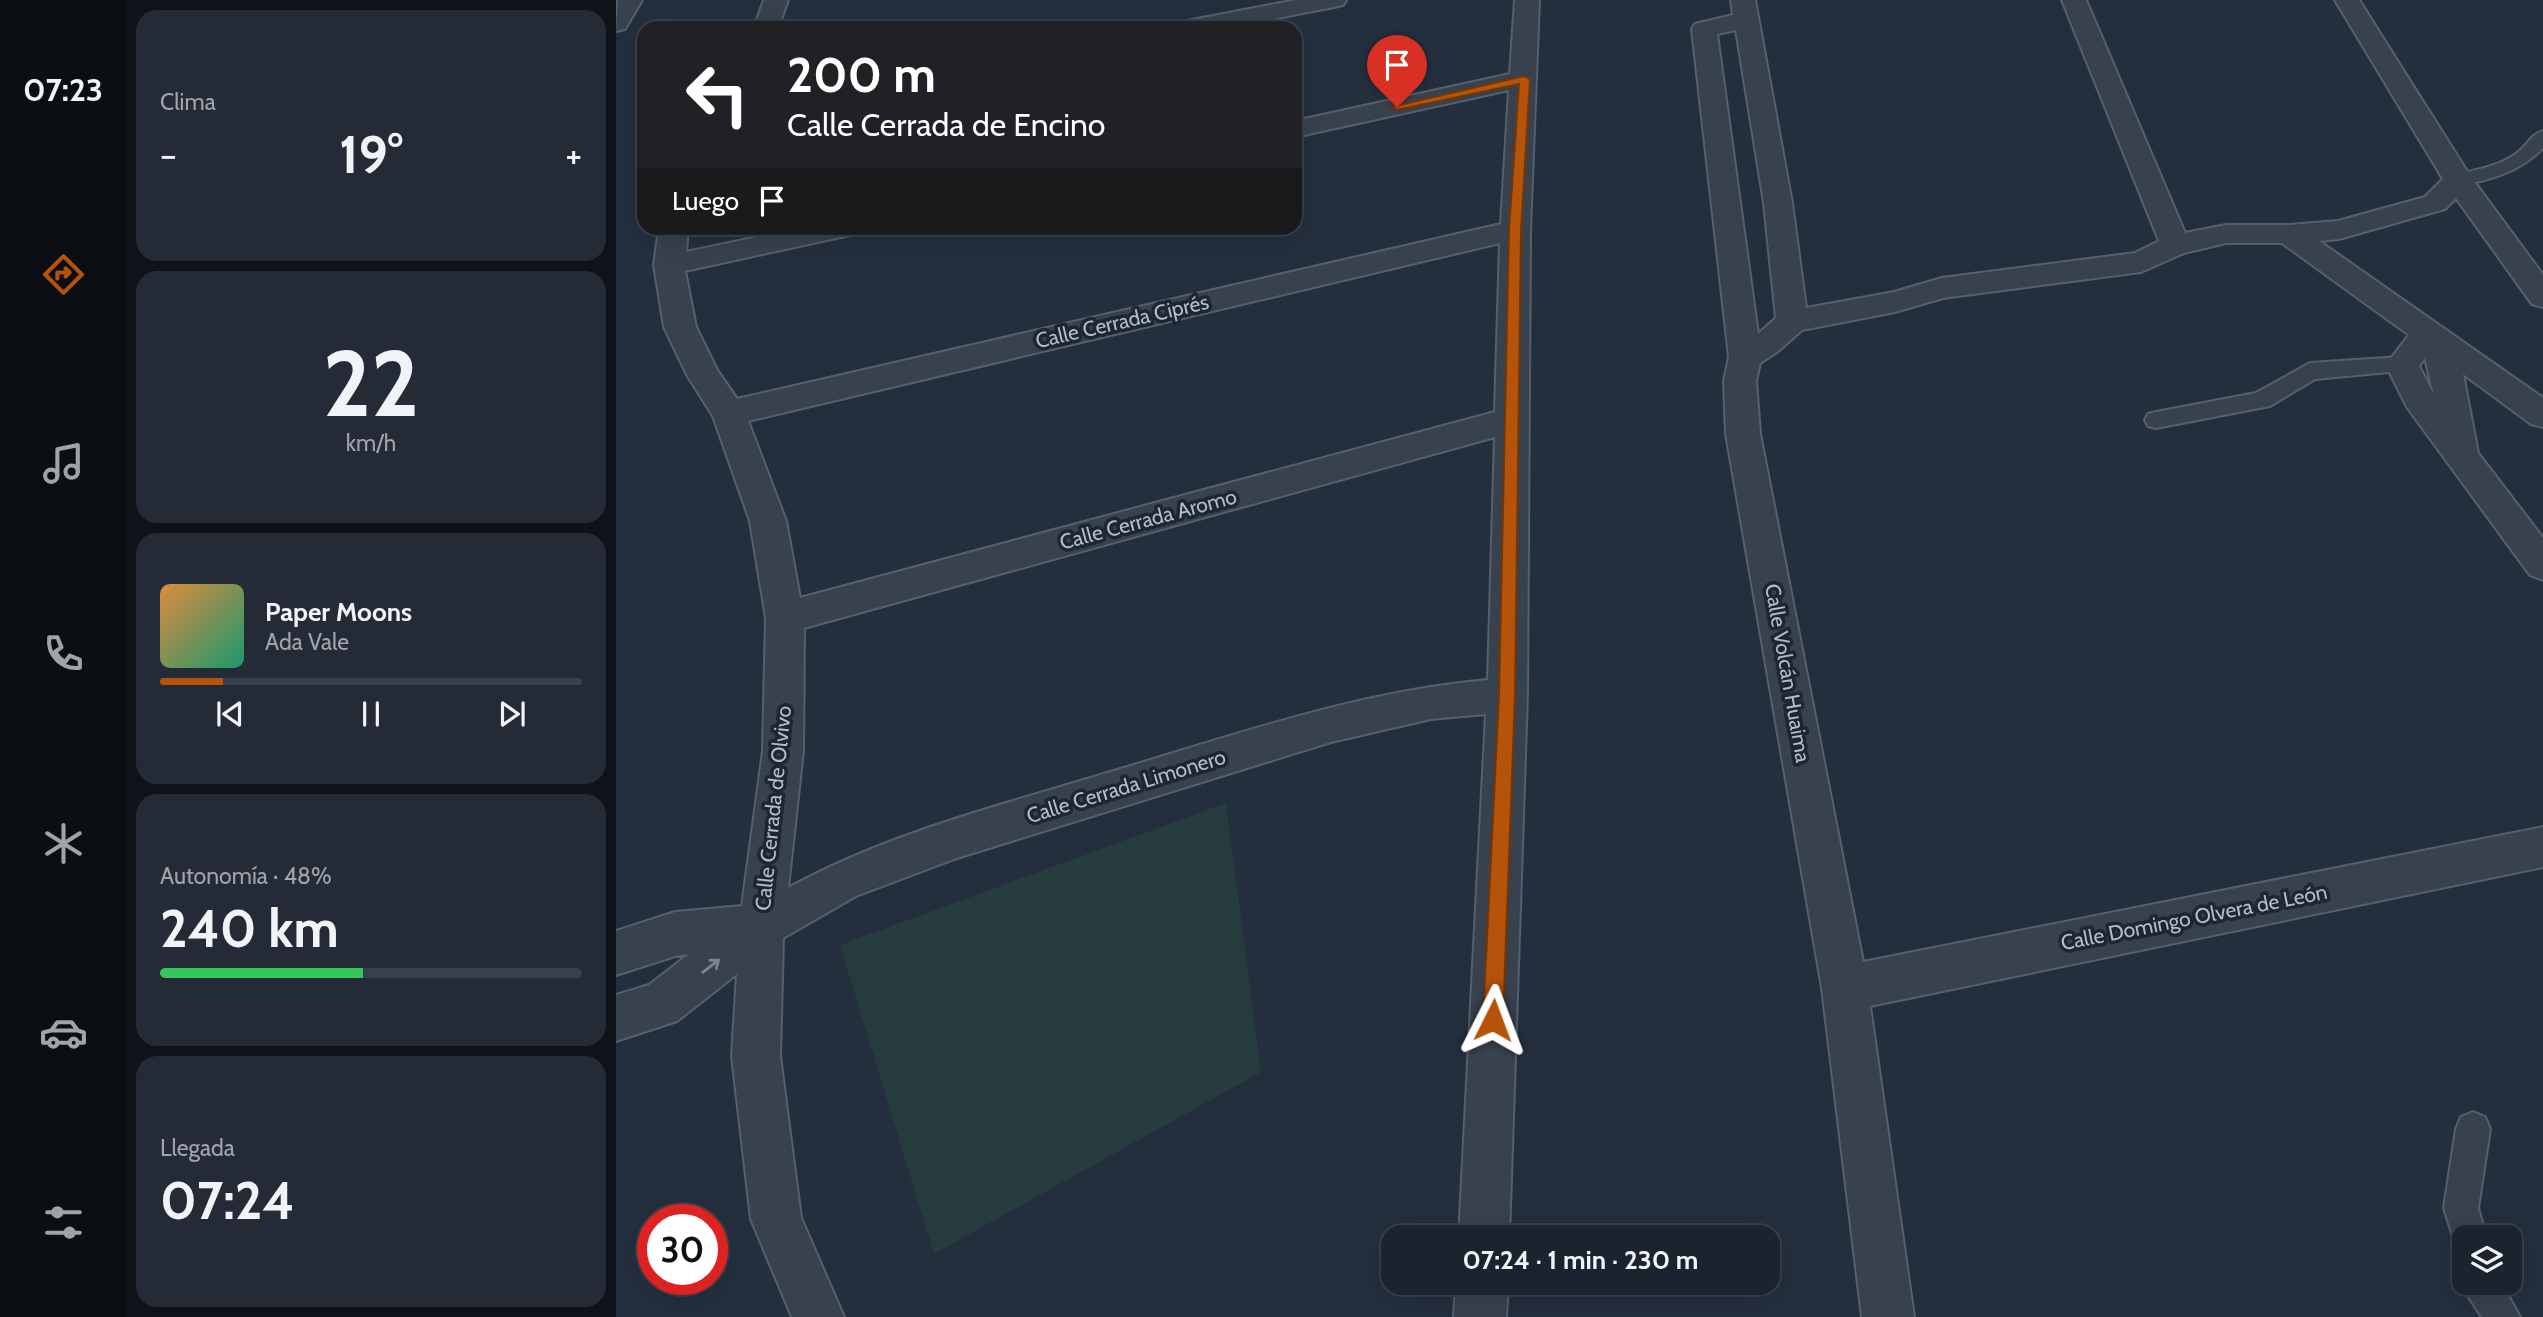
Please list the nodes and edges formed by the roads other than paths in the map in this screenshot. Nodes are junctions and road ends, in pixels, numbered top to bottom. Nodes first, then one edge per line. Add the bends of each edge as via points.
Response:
1 (630, 0) edge
2 (776, 0) edge
3 (1334, 0) edge
4 (1527, 0) edge
5 (2074, 0) edge
6 (2347, 0) edge
7 (1745, 10) edge
8 (768, 21) edge
9 (1224, 21) edge
10 (616, 24) edge
11 (1524, 79) junction
12 (1302, 127) edge
13 (2543, 137) edge
14 (2458, 180) junction
15 (1515, 230) junction
16 (2289, 234) junction
17 (673, 235) edge
18 (808, 235) edge
19 (2175, 245) junction
20 (669, 265) junction
21 (2543, 297) edge
22 (1792, 321) junction
23 (2429, 332) junction
24 (1745, 356) junction
25 (2402, 365) junction
26 (729, 413) junction
27 (2543, 415) edge
28 (1511, 420) junction
29 (2157, 420) dead end
30 (2461, 453) junction
31 (2543, 565) edge
32 (785, 618) junction
33 (1507, 695) junction
34 (2543, 846) edge
35 (761, 926) junction
36 (616, 953) edge
37 (1846, 988) junction
38 (616, 1018) edge
39 (2473, 1129) dead end
40 (1485, 1225) edge
41 (2466, 1225) edge
42 (1481, 1295) edge
43 (2488, 1295) edge
44 (818, 1317) edge
45 (1480, 1317) edge
46 (1888, 1317) edge
47 (2502, 1317) edge

1 - 10 street
2 - 8 street
3 - 9 street
4 - 11 street
5 - 19 street
6 - 14 street
7 - 22 street via 1778,203
7 - 24 street, Calle Volcán Huaima via 1704,29
11 - 12 street
11 - 15 street
13 - 14 lane via 2523,158 2484,175
14 - 16 street via 2435,203 2340,230
14 - 21 street
15 - 26 street, Calle Cerrada Ciprés
15 - 28 street
16 - 19 street via 2226,234
16 - 23 street
17 - 20 street, Calle Cerrada de Olvivo
18 - 20 street
19 - 22 street via 2141,262 1942,288 1895,302
20 - 26 street, Calle Cerrada de Olvivo via 680,327 703,375
22 - 24 street
23 - 25 street
23 - 27 street
23 - 30 street via 2445,366
24 - 37 street, Calle Volcán Huaima via 1740,381 1743,434
25 - 29 lane via 2310,371 2262,400
25 - 30 street via 2419,399
26 - 32 street, Calle Cerrada de Olvivo via 768,521
28 - 32 street, Calle Cerrada Aromo
28 - 33 street
30 - 31 street
32 - 35 street, Calle Cerrada de Olvivo via 783,751
33 - 35 street, Calle Cerrada Limonero via 1431,702 1331,724 957,838 842,881
33 - 40 street
34 - 37 street, Calle Domingo Olvera de León
35 - 36 street via 675,934
38 -> 35 street via 661,1005
35 - 44 street, Calle Cerrada de Olvivo via 756,1056 776,1219
37 - 46 street, Calle Volcán Huaima
39 - 41 lane via 2461,1208
42 - 45 street
43 - 47 lane

